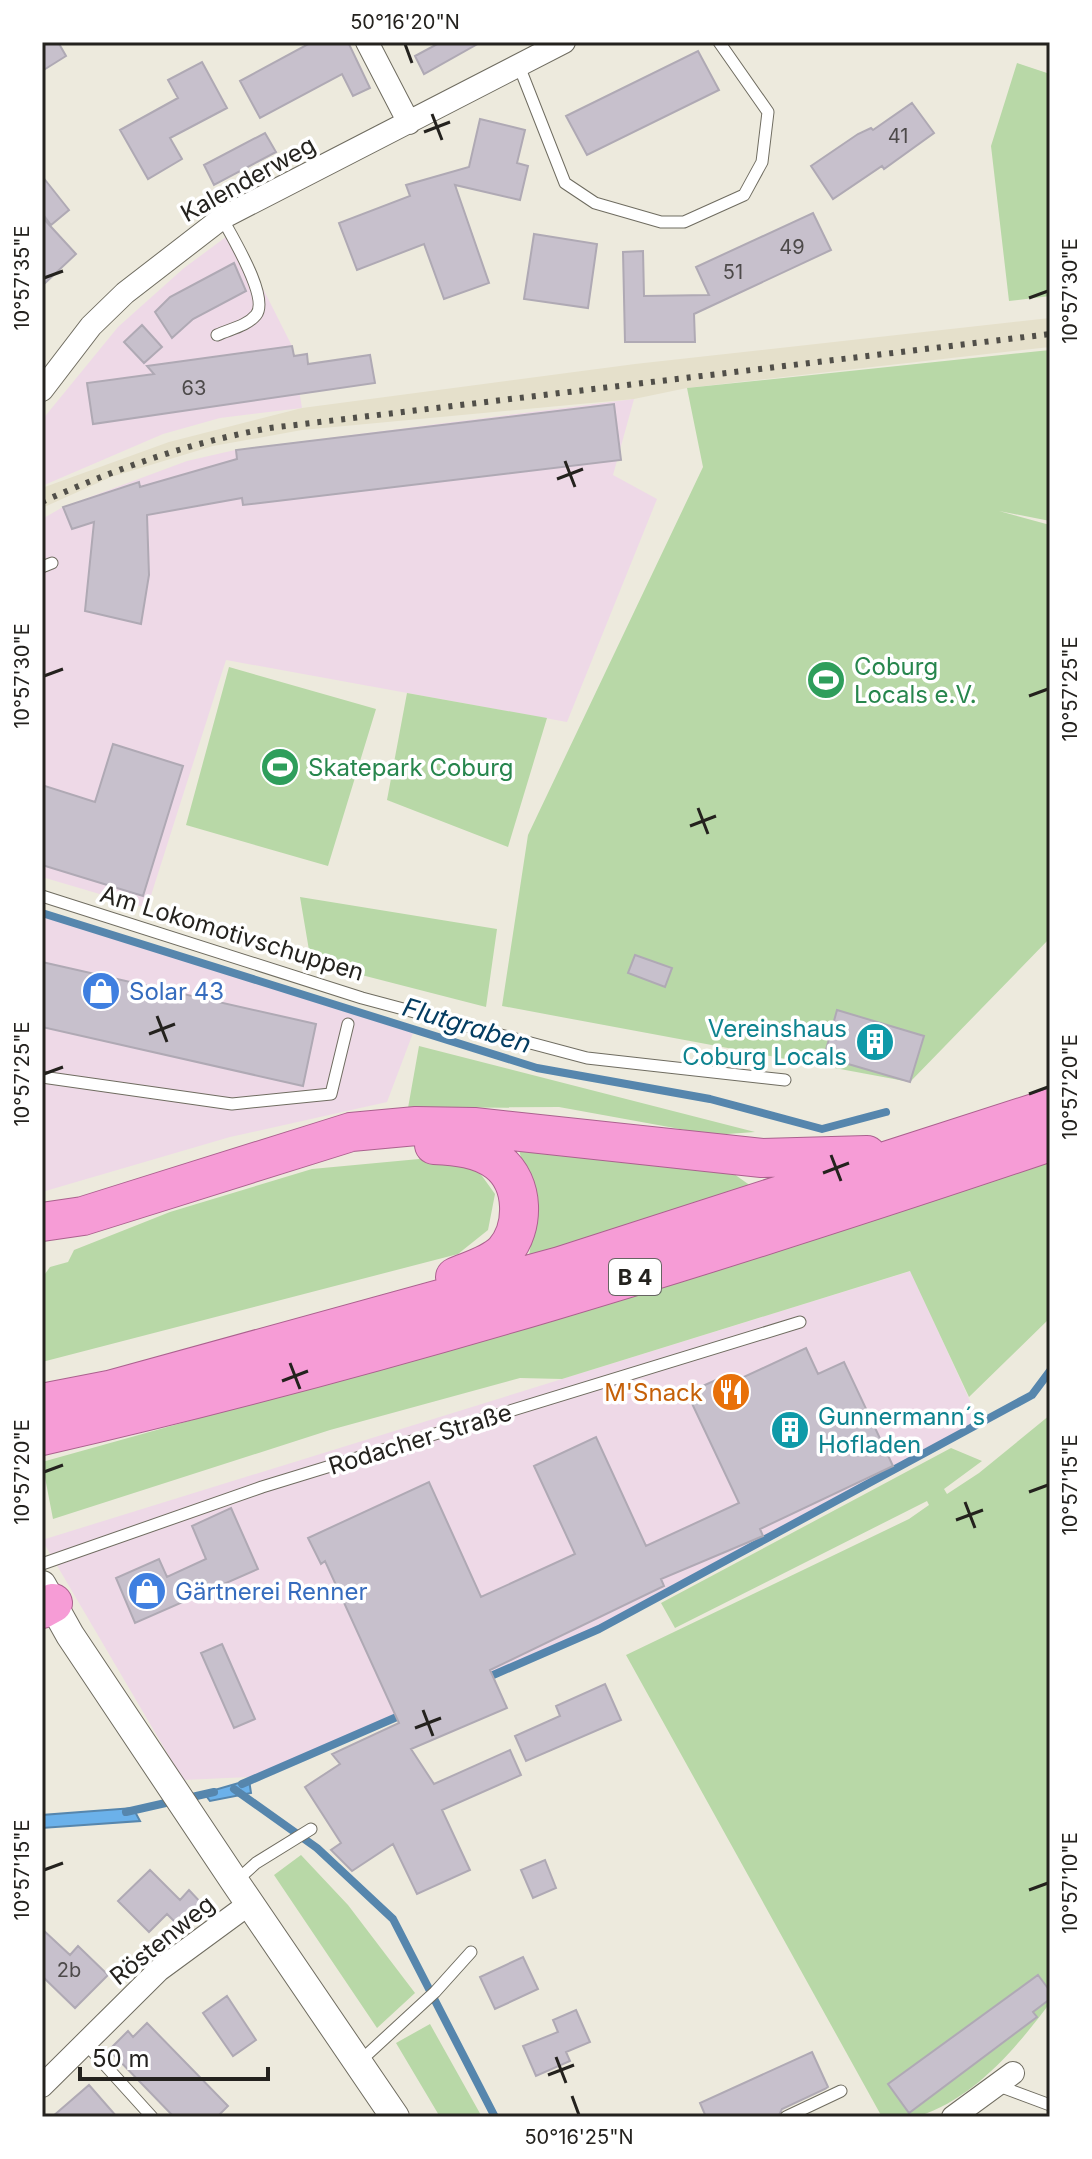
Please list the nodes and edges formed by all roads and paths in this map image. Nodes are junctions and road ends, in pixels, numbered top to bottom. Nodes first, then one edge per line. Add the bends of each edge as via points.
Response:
1 (367, 42) edge
2 (564, 42) edge
3 (719, 42) edge
4 (519, 66) junction
5 (409, 123) junction
6 (222, 218) junction
7 (217, 335) dead end
8 (42, 390) edge
9 (42, 896) edge
10 (348, 1024) dead end
11 (42, 1077) edge
12 (785, 1080) dead end
13 (1050, 1108) edge
14 (1050, 1142) edge
15 (285, 1152) junction
16 (910, 1154) junction
17 (83, 1216) junction
18 (42, 1222) edge
19 (42, 1237) edge
20 (800, 1322) dead end
21 (295, 1338) junction
22 (42, 1403) edge
23 (42, 1436) edge
24 (42, 1564) edge
25 (46, 1599) edge
26 (311, 1829) dead end
27 (242, 1893) junction
28 (471, 1952) dead end
29 (85, 2043) junction
30 (358, 2063) junction
31 (1006, 2079) joint
32 (42, 2086) edge
33 (841, 2091) dead end
34 (1050, 2105) edge
35 (152, 2117) edge
36 (395, 2117) edge
37 (786, 2117) edge
38 (953, 2117) edge

1 - 5 street
2 - 4 street, Kalenderweg
3 - 4 lane via 768,112 762,162 744,195 684,222 661,222 595,203 565,183
4 - 5 street, Kalenderweg
5 - 6 street, Kalenderweg
6 - 7 lane via 261,297 259,312 249,322
6 - 8 street, Kalenderweg via 125,293 91,326
9 - 12 lane, Am Lokomotivschuppen via 362,998 587,1058
10 - 11 lane via 331,1094 232,1104
13 - 16 highway, B 4
14 - 23 highway, B 4 via 572,1297 173,1406
15 - 16 highway via 351,1132 416,1126 474,1127 762,1158
15 - 17 highway
15 - 21 highway via 466,1147 498,1162 518,1195 519,1219 504,1252 488,1264
16 - 21 highway, B 4 via 560,1266
17 - 18 highway
17 - 19 highway
20 - 24 lane, Rodacher Straße via 262,1487
21 - 22 highway, B 4 via 109,1390
25 - 27 street
26 - 27 lane via 256,1863
27 - 29 street, Röstenweg
27 - 30 street
28 - 30 lane
29 - 32 street, Röstenweg
29 - 35 lane
30 - 36 street
31 - 34 lane
31 - 38 street
33 - 37 lane

